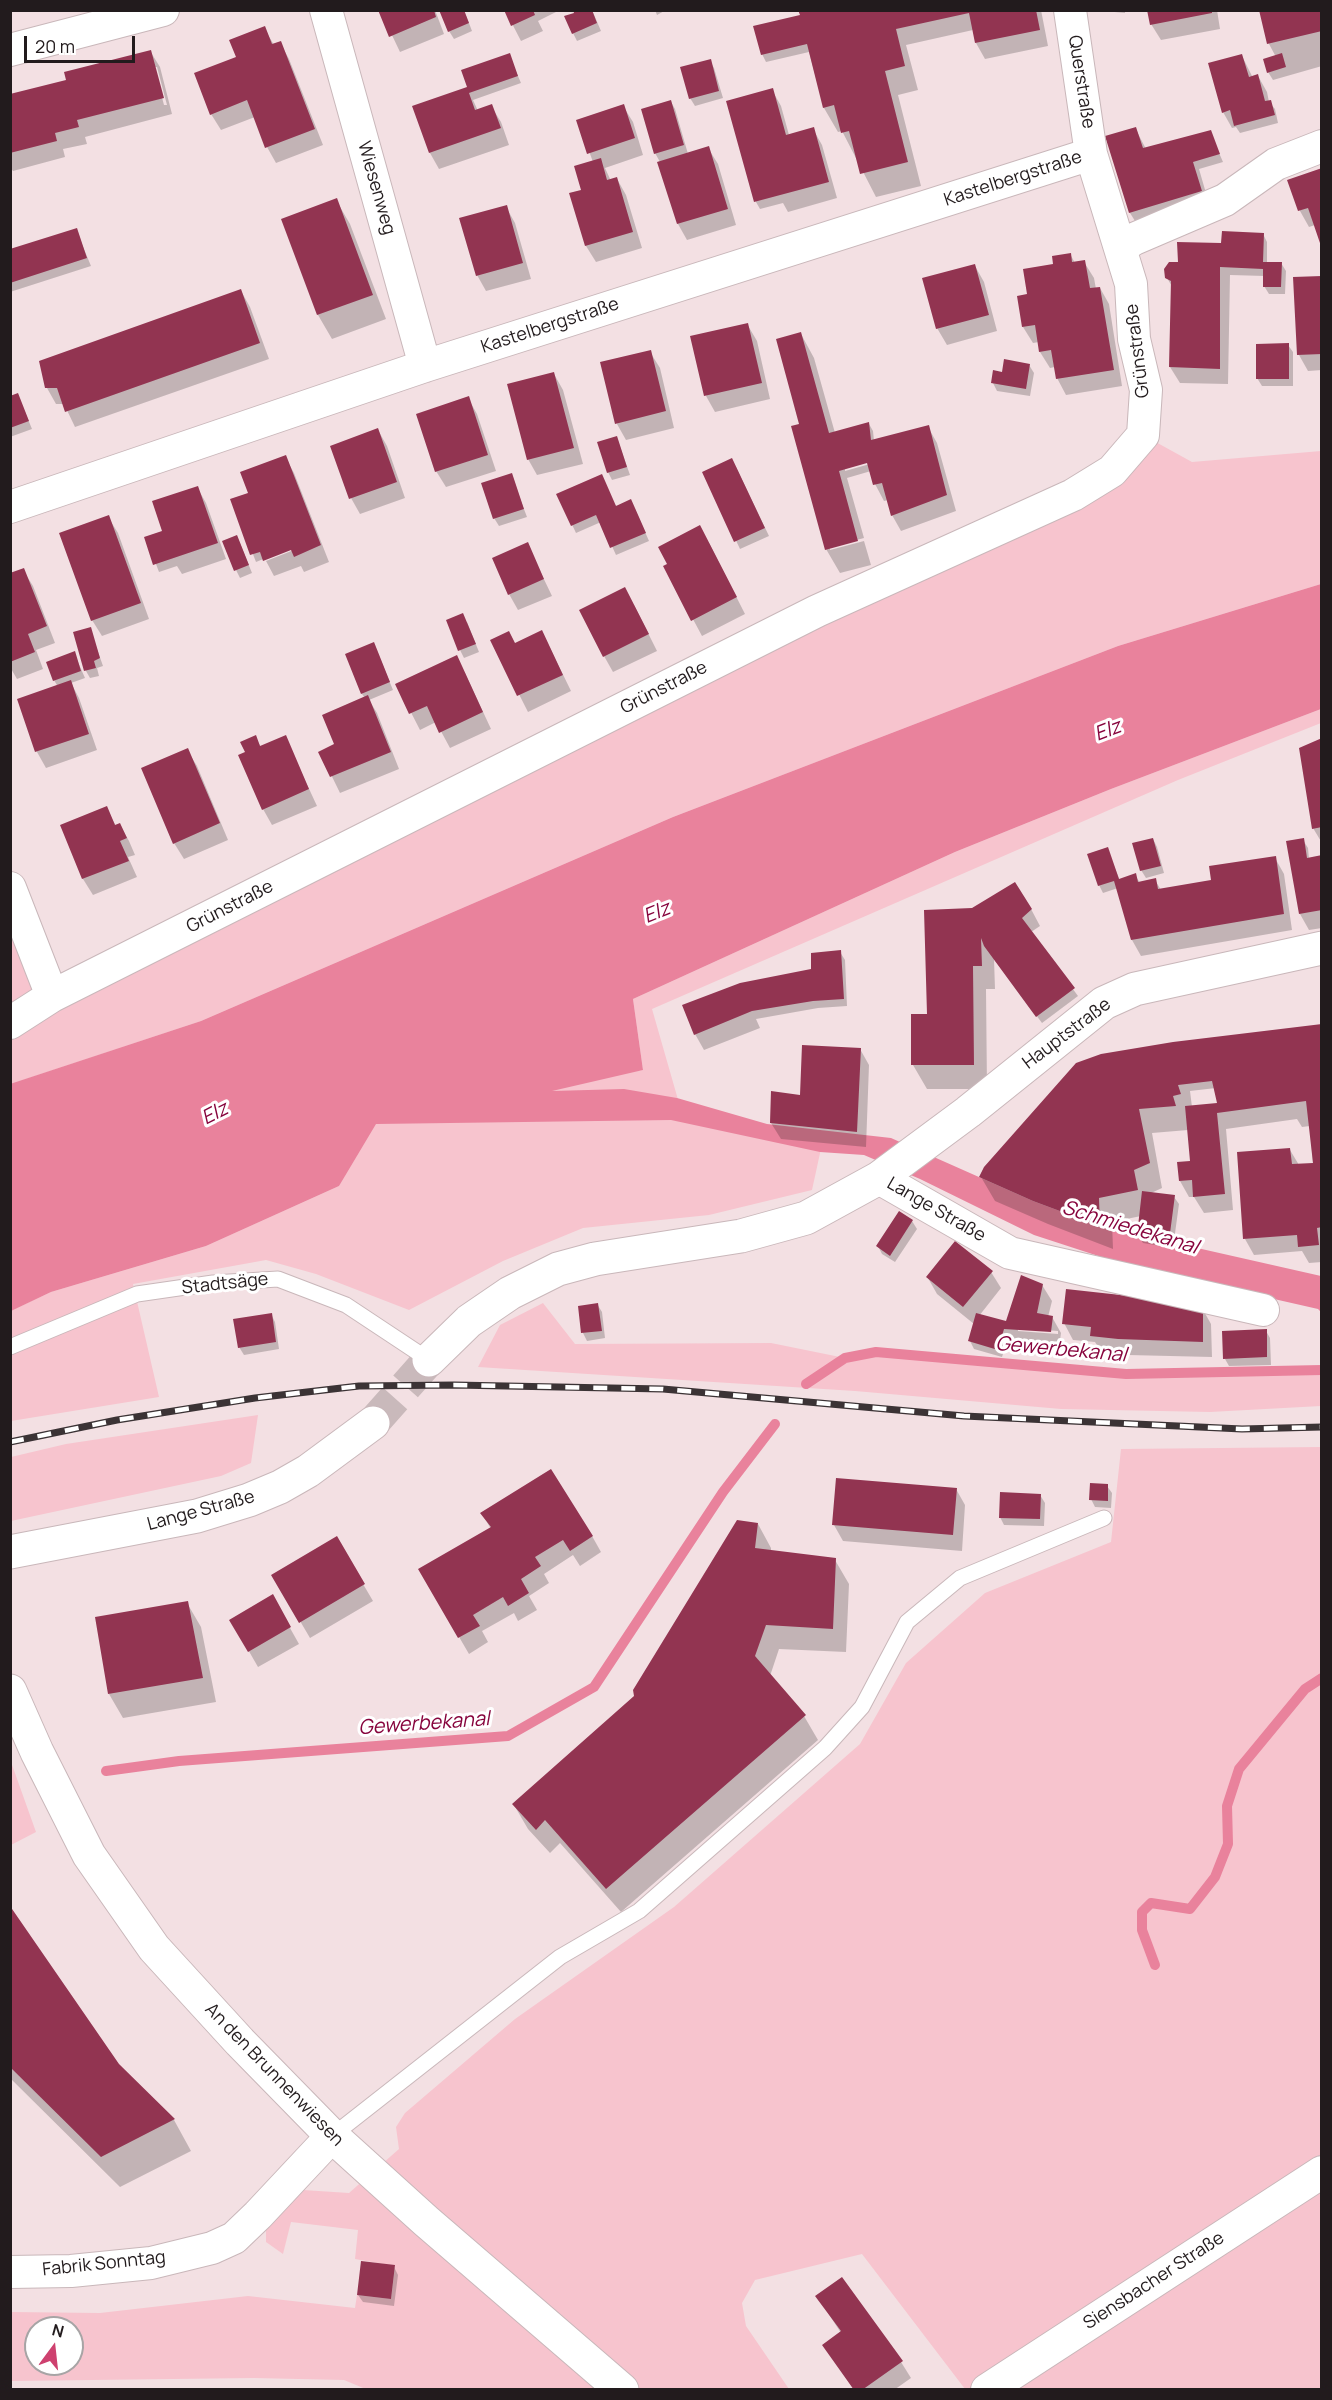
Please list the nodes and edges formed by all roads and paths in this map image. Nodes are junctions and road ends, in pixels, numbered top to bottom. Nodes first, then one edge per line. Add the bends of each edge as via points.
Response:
1 (162, 10) edge
2 (326, 10) edge
3 (1070, 10) edge
4 (10, 50) edge
5 (1322, 146) edge
6 (1091, 154) junction
7 (1120, 248) junction
8 (425, 366) junction
9 (10, 507) edge
10 (10, 888) edge
11 (1322, 948) edge
12 (52, 996) junction
13 (13, 1022) edge
14 (879, 1178) junction
15 (1263, 1310) dead end
16 (10, 1347) edge
17 (429, 1360) joint
18 (373, 1423) tunnel mouth
19 (1104, 1518) dead end
20 (10, 1552) edge
21 (10, 1691) edge
22 (332, 2136) junction
23 (1322, 2172) edge
24 (10, 2272) edge
25 (622, 2390) edge
26 (987, 2390) edge

1 - 4 street
2 - 8 street, Wiesenweg
3 - 6 street, Querstraße
5 - 7 street via 1276,164 1225,200
6 - 7 street, Grünstraße
6 - 8 street, Kastelbergstraße
7 - 12 street, Grünstraße via 1131,284 1134,339 1146,390 1143,435 1112,471 1073,495 807,616
8 - 9 street, Kastelbergstraße
10 - 12 street
11 - 14 street, Hauptstraße via 1135,989 1104,1003
12 - 13 street, Grünstraße
14 - 15 street, Lange Straße via 1010,1253
14 - 17 street, Lange Straße via 806,1218 741,1236 595,1259 558,1269 510,1293 469,1321
16 - 17 lane, Stadtsäge via 137,1294 278,1279 346,1305
18 - 20 street, Lange Straße via 308,1471 249,1500 187,1518
19 - 22 lane via 960,1578 907,1622 862,1707 825,1748 639,1911 560,1957
21 - 22 street, An den Brunnenwiesen via 89,1855 154,1948
22 - 24 street, Fabrik Sonntag via 234,2238 212,2248 151,2263
22 - 25 street, An den Brunnenwiesen
23 - 26 street, Siensbacher Straße

